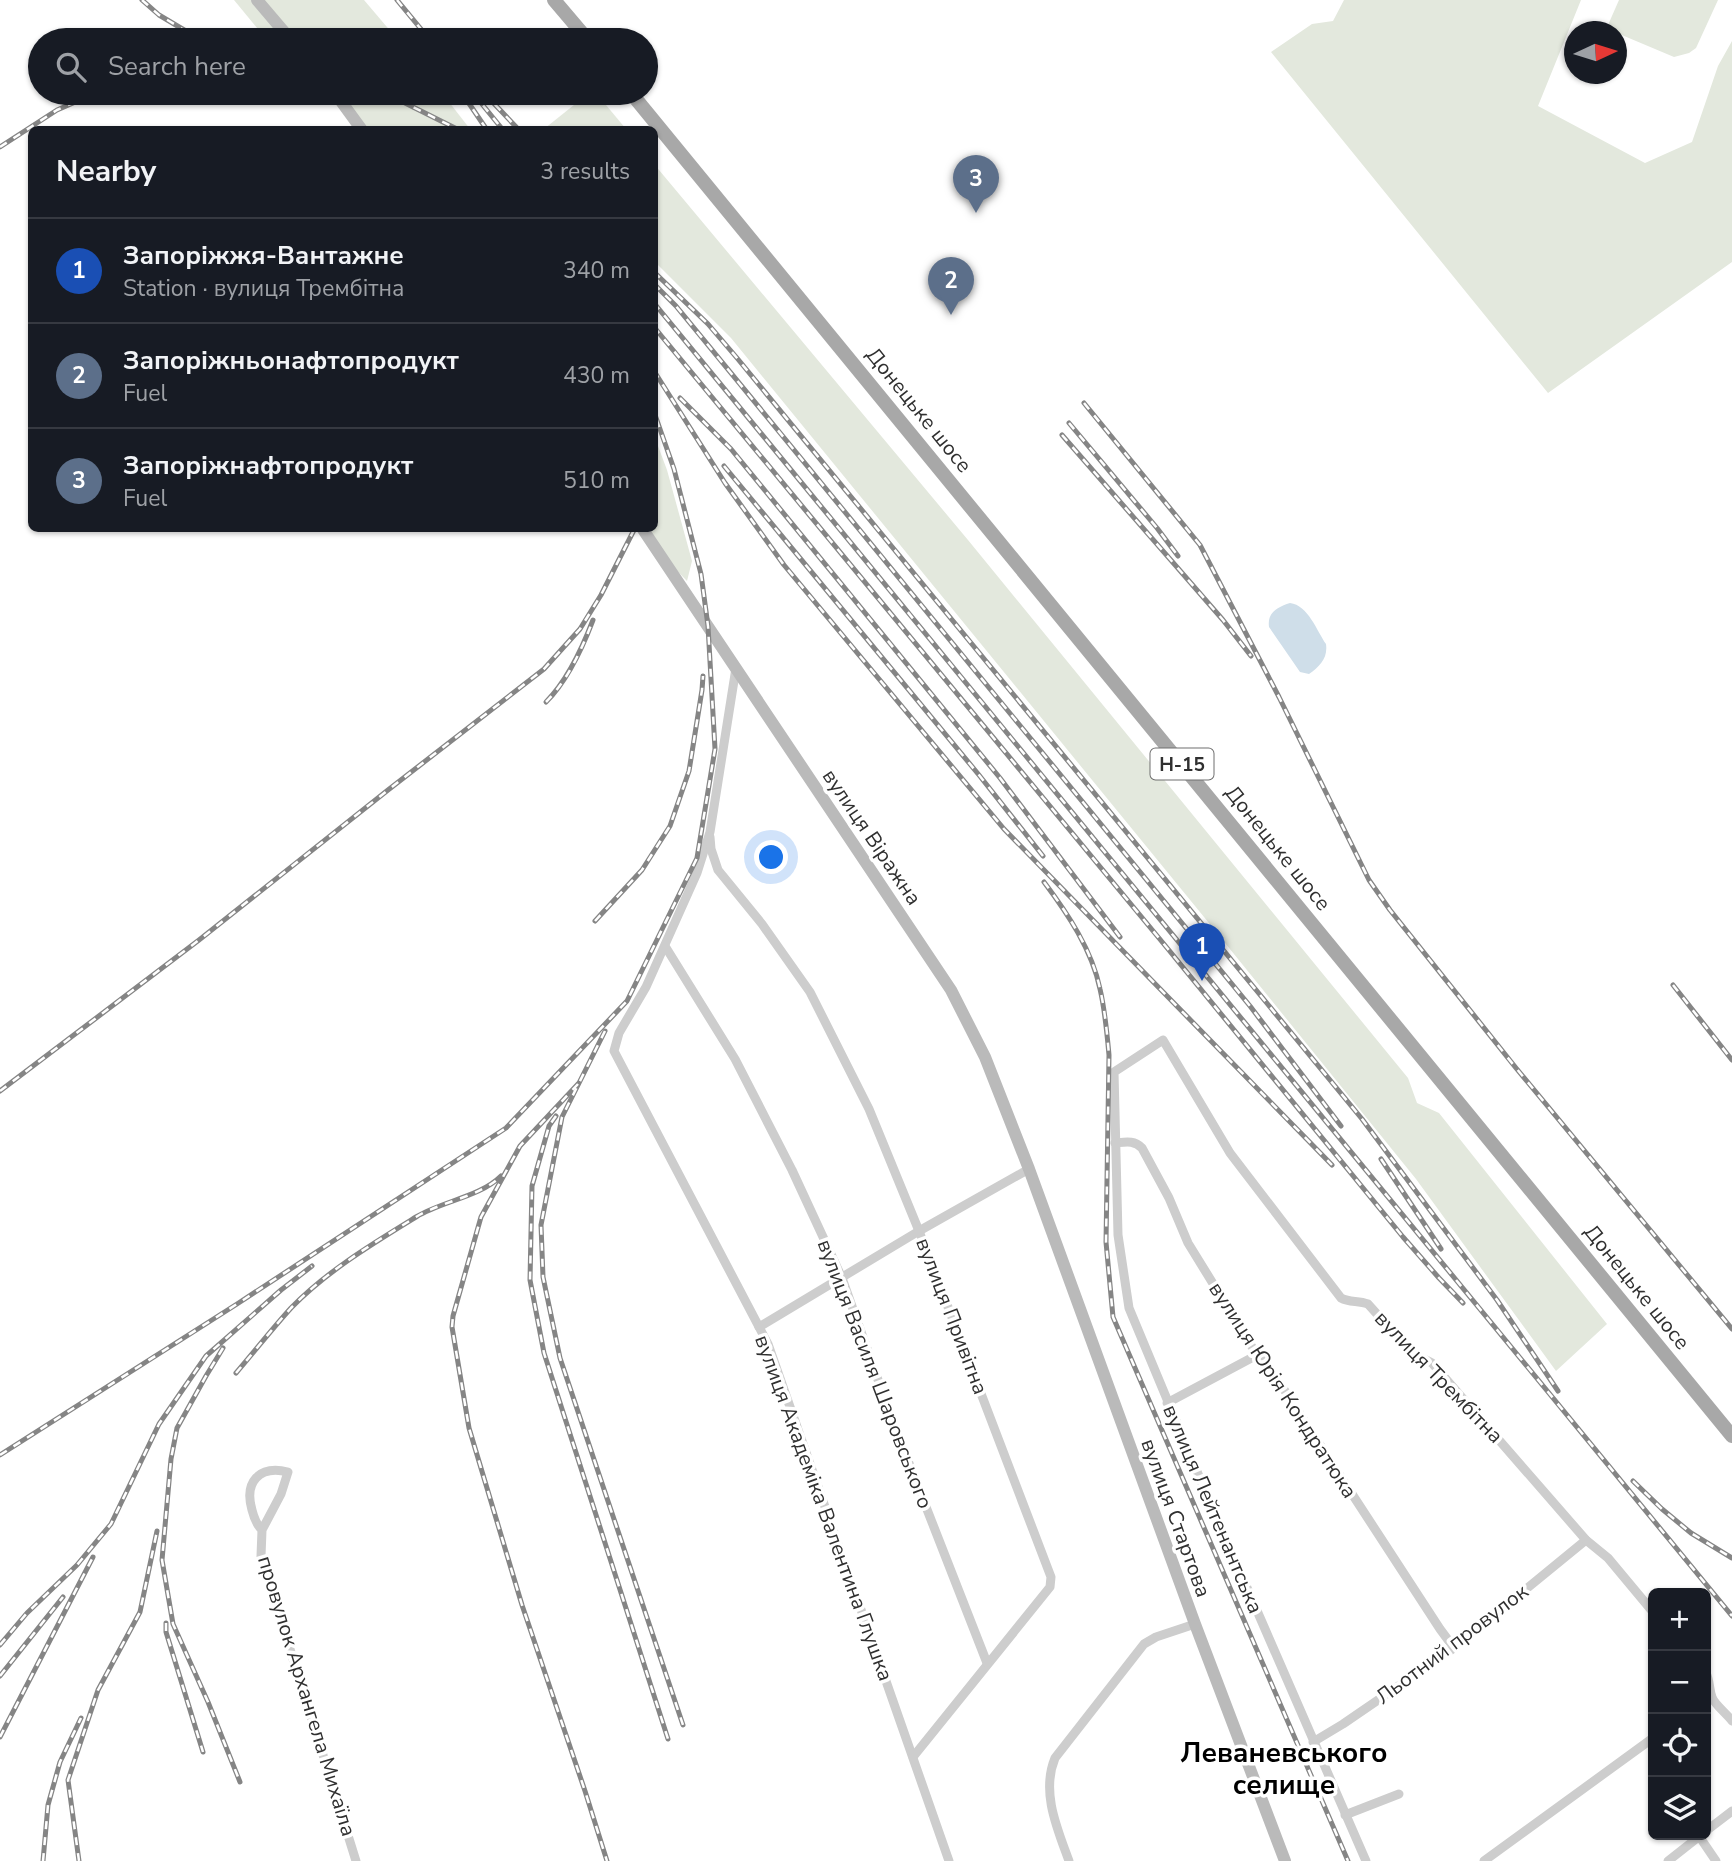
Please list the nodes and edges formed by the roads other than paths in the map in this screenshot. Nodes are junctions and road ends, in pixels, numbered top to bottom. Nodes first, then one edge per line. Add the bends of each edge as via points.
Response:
1 (257, 0) edge
2 (554, 0) edge
3 (281, 28) edge
4 (577, 28) edge
5 (344, 105) edge
6 (641, 105) edge
7 (359, 126) edge
8 (645, 532) edge
9 (736, 668) junction
10 (710, 832) junction
11 (719, 870) junction
12 (697, 873) junction
13 (665, 946) junction
14 (1163, 1040) joint
15 (1115, 1143) junction
16 (1029, 1169) junction
17 (1036, 1186) joint
18 (919, 1231) junction
19 (842, 1278) junction
20 (759, 1327) junction
21 (1257, 1355) junction
22 (1167, 1403) junction
23 (1732, 1436) edge
24 (262, 1530) junction
25 (1586, 1540) junction
26 (1648, 1606) edge
27 (1195, 1624) junction
28 (1454, 1648) junction
29 (987, 1663) junction
30 (1711, 1700) edge
31 (1732, 1721) edge
32 (1313, 1742) junction
33 (1648, 1742) edge
34 (913, 1757) junction
35 (1399, 1794) dead end
36 (1732, 1811) edge
37 (1345, 1815) junction
38 (1711, 1827) edge
39 (1694, 1840) edge
40 (1705, 1840) edge
41 (356, 1861) edge
42 (949, 1861) edge
43 (1069, 1861) edge
44 (1285, 1861) edge
45 (1366, 1861) edge
46 (1484, 1861) edge
47 (1668, 1861) edge
48 (1716, 1861) edge

1 - 3 main road
2 - 4 main road
5 - 7 main road
6 - 23 main road, Донецьке шосе / Н-15
8 - 9 main road, вулиця Віражна
9 - 10 street
9 - 16 main road, вулиця Віражна via 951,990 985,1057
10 - 11 street
10 - 12 street
11 - 12 street
11 - 18 street, вулиця Привітна via 810,992 869,1109
12 - 13 street
13 - 19 street, вулиця Василя Шаровського via 735,1059
13 - 20 street, вулиця Академіка Валентина Глушка via 619,1033 615,1054
14 - 15 street, вулиця Лейтенантська via 1114,1072
14 - 25 street, вулиця Трембітна via 1230,1153 1341,1298 1368,1304 1412,1352 1432,1363
15 - 21 street, вулиця Юрія Кондратюка via 1131,1142 1142,1148 1188,1243
15 - 22 street, вулиця Лейтенантська via 1118,1235 1129,1308
16 - 17 main road, вулиця Віражна
16 - 18 street
17 - 27 main road, вулиця Стартова
18 - 19 street
18 - 29 street, вулиця Привітна via 1051,1577 1050,1587
19 - 20 street
19 - 29 street, вулиця Василя Шаровського
20 - 34 street, вулиця Академіка Валентина Глушка
21 - 22 street
21 - 28 street, вулиця Юрія Кондратюка via 1270,1368
22 - 32 street, вулиця Лейтенантська
24 - 24 street, провулок Архангела Михаїла via 281,1494 288,1472 260,1474 253,1481 249,1499
24 - 41 street, провулок Архангела Михаїла via 261,1556
25 - 26 street, вулиця Трембітна
25 - 28 street, Льотний провулок
27 - 43 street via 1144,1644 1055,1758 1049,1792
27 - 44 main road, вулиця Стартова
28 - 32 street, Льотний провулок
29 - 34 street, вулиця Привітна
30 - 31 street
32 - 37 street, вулиця Лейтенантська
33 - 46 street
34 - 42 street, вулиця Академіка Валентина Глушка
35 - 37 street
36 - 38 street
37 - 45 street, вулиця Лейтенантська
39 - 47 street
40 - 48 street

